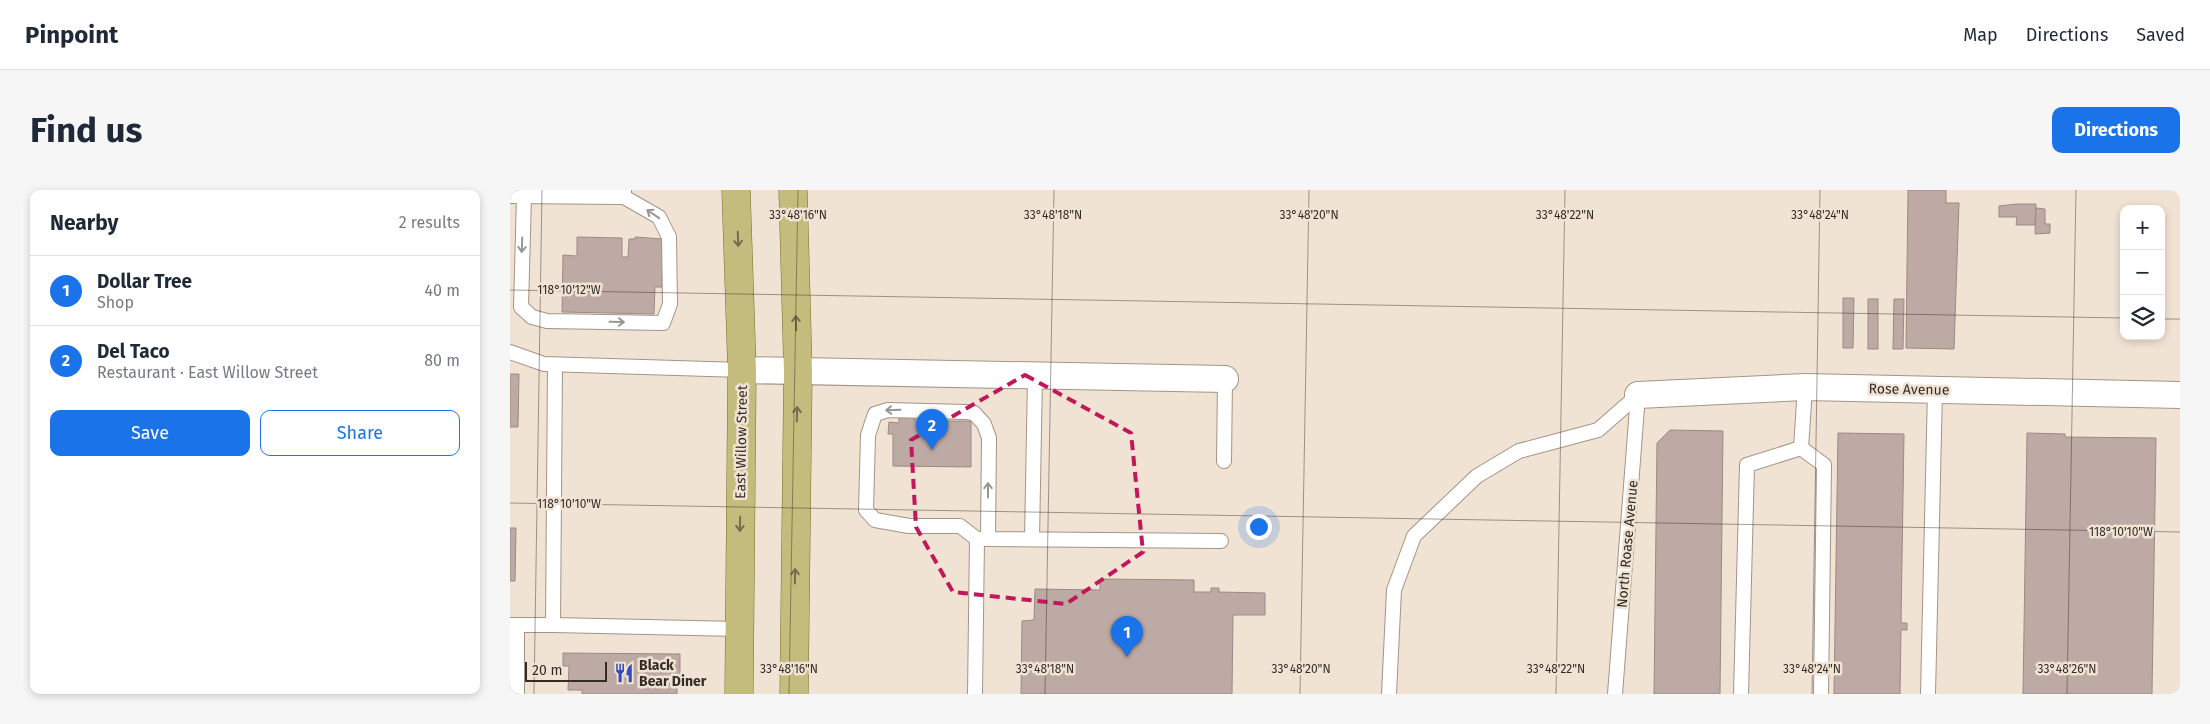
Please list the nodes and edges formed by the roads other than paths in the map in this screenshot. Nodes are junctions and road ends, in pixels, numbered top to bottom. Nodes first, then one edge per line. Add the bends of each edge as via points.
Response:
1 (736, 190) edge
2 (793, 190) edge
3 (624, 193) edge
4 (517, 196) edge
5 (510, 352) edge
6 (555, 365) junction
7 (742, 370) junction
8 (798, 372) junction
9 (1035, 376) junction
10 (1225, 379) joint
11 (1805, 387) junction
12 (1935, 390) junction
13 (1638, 395) junction
14 (2180, 395) edge
15 (1801, 448) junction
16 (1224, 461) dead end
17 (982, 539) junction
18 (1032, 539) junction
19 (1221, 541) dead end
20 (514, 625) edge
21 (553, 625) junction
22 (739, 629) junction
23 (517, 694) edge
24 (738, 694) edge
25 (794, 694) edge
26 (975, 694) edge
27 (1389, 694) edge
28 (1615, 694) edge
29 (1741, 694) edge
30 (1821, 694) edge
31 (1928, 694) edge

1 -> 7 main road, East Willow Street
8 -> 2 main road
3 - 4 lane
4 -> 3 lane via 521,307 532,317 547,321 663,323 670,304 669,237 659,217
5 - 6 lane
6 - 7 lane
6 - 21 lane
7 - 8 street
7 -> 22 main road, East Willow Street
8 - 9 street
25 -> 8 main road
9 - 10 street
9 - 18 lane
10 - 16 lane
11 - 12 street, Rose Avenue
11 - 13 street, Rose Avenue
11 - 15 lane
12 - 14 street, Rose Avenue
12 - 31 lane
13 - 27 lane via 1598,430 1519,451 1477,476 1414,536 1394,590
13 - 28 lane, North Roase Avenue
15 - 29 lane via 1747,465
15 - 30 lane via 1824,465
17 -> 17 lane via 988,438 984,424 974,413 888,410 875,414 868,435 866,510 875,520 909,526 960,526
17 - 18 lane
17 - 26 lane
18 - 19 lane
20 - 21 lane
20 - 23 lane
21 - 22 lane
22 - 24 main road, East Willow Street

